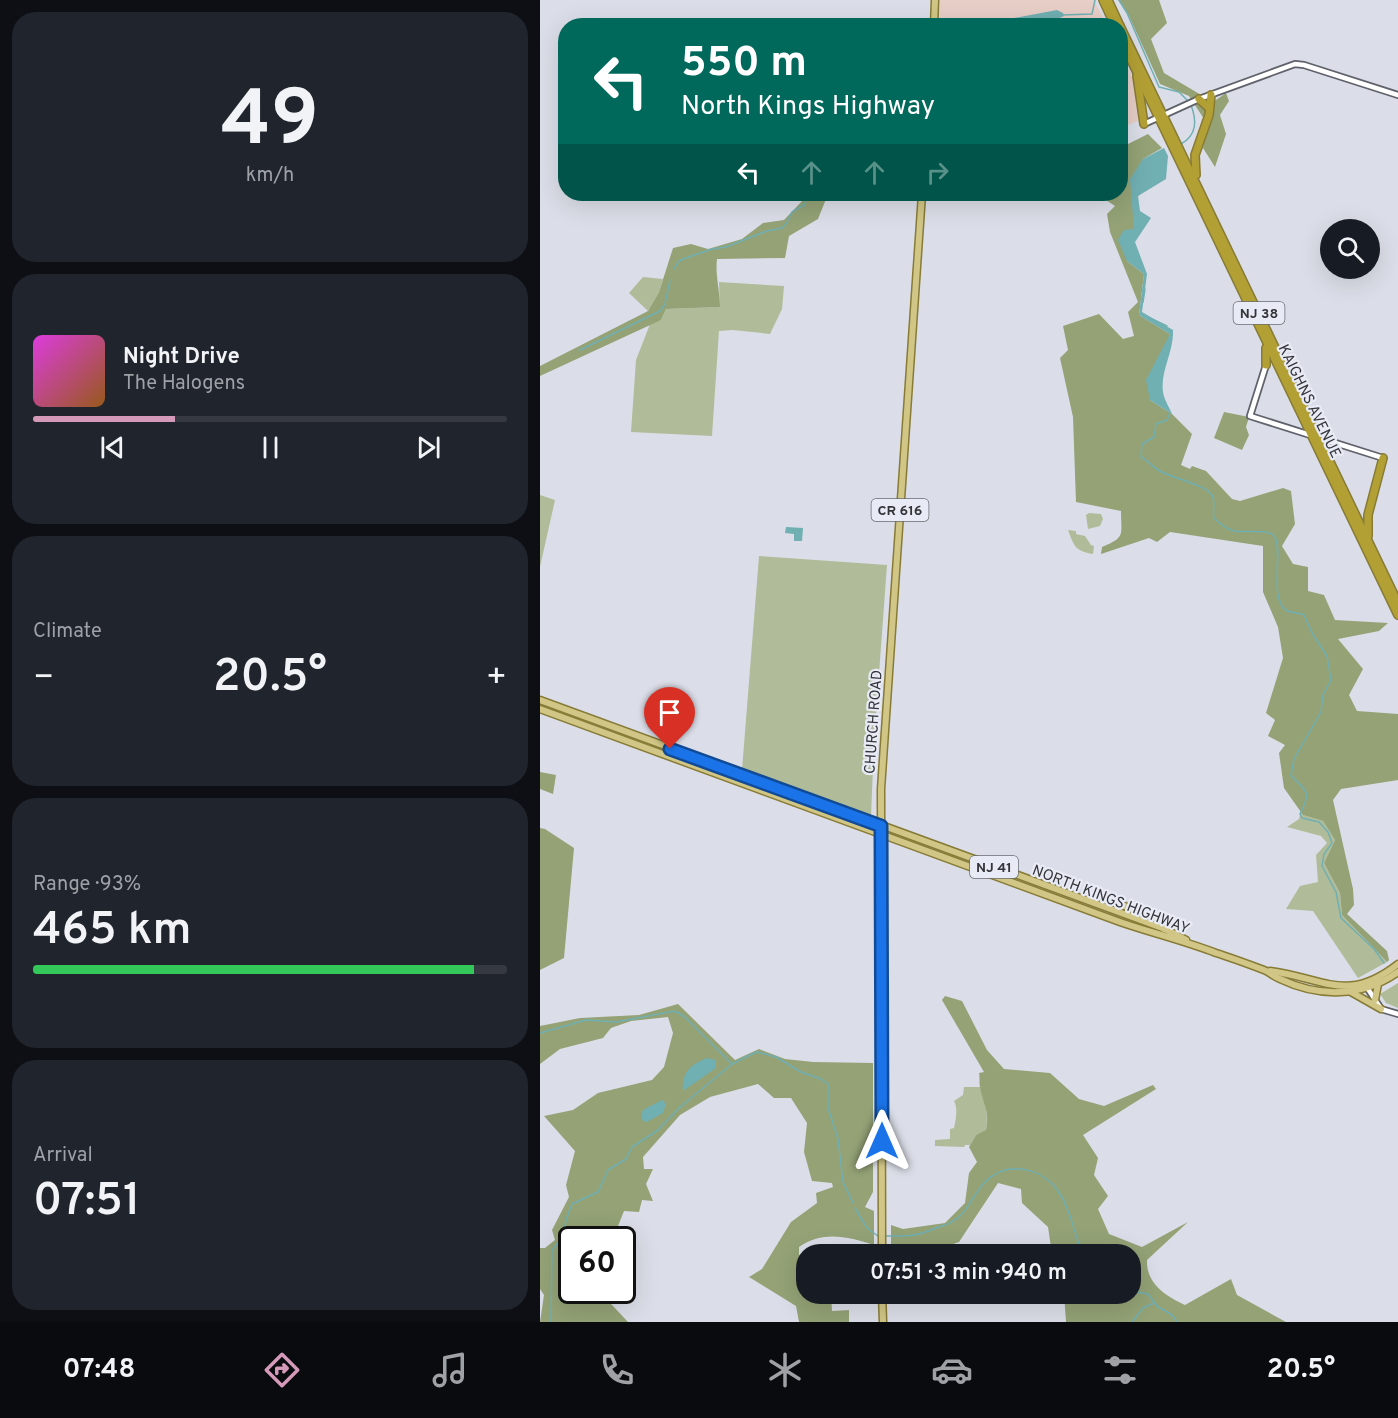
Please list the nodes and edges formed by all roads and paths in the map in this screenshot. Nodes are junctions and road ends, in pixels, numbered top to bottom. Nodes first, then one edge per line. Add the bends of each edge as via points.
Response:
1 (935, 0) edge
2 (1103, 0) edge
3 (1108, 0) edge
4 (934, 18) edge
5 (1111, 18) edge
6 (1116, 18) edge
7 (1128, 44) edge
8 (1128, 54) edge
9 (1136, 70) junction
10 (1210, 94) junction
11 (1398, 95) edge
12 (1196, 100) junction
13 (1209, 108) junction
14 (1161, 116) junction
15 (1144, 124) joint
16 (1176, 146) junction
17 (1199, 189) junction
18 (921, 201) edge
19 (1260, 328) junction
20 (1266, 365) joint
21 (1315, 436) junction
22 (1383, 458) joint
23 (1370, 544) junction
24 (1398, 603) edge
25 (1398, 615) edge
26 (540, 700) edge
27 (540, 709) edge
28 (881, 826) junction
29 (881, 833) junction
30 (1110, 900) dead end
31 (1163, 916) dead end
32 (1156, 919) junction
33 (1165, 929) junction
34 (1200, 947) junction
35 (1397, 969) edge
36 (1266, 971) junction
37 (1378, 984) junction
38 (1368, 989) junction
39 (1350, 992) junction
40 (1375, 1000) junction
41 (1381, 1008) junction
42 (1398, 1014) edge
43 (882, 1244) edge
44 (882, 1304) edge
45 (883, 1322) edge

1 - 4 main road
2 - 5 highway
3 - 6 highway, KAIGHNS AVENUE / NJ 38
7 - 14 highway, KAIGHNS AVENUE / NJ 38
8 - 9 highway, KAIGHNS AVENUE / NJ 38
9 - 14 highway, KAIGHNS AVENUE / NJ 38
9 - 15 highway
10 - 11 street via 1299,64
10 - 12 street
10 - 13 highway
12 - 13 highway
12 - 14 street
13 - 17 highway via 1195,158
14 - 15 street
14 - 16 highway, KAIGHNS AVENUE / NJ 38
16 - 17 highway, KAIGHNS AVENUE / NJ 38
16 - 19 highway, KAIGHNS AVENUE / NJ 38
17 - 21 highway, KAIGHNS AVENUE / NJ 38
18 - 28 main road, CHURCH ROAD / CR 616 via 885,706
19 - 20 highway via 1267,352
19 - 21 highway, KAIGHNS AVENUE / NJ 38
20 - 21 street via 1250,416
21 - 22 street
21 - 23 highway, KAIGHNS AVENUE / NJ 38
21 - 25 highway, KAIGHNS AVENUE / NJ 38
22 - 23 highway via 1368,515
23 - 24 highway, KAIGHNS AVENUE / NJ 38
26 - 28 main road, NORTH KINGS HIGHWAY / NJ 41
27 - 29 main road, NORTH KINGS HIGHWAY / NJ 41
28 - 29 main road, CHURCH ROAD / CR 616
28 - 33 main road, NORTH KINGS HIGHWAY / NJ 41
29 - 34 main road, NORTH KINGS HIGHWAY / NJ 41 via 1120,922
29 - 43 main road, CHURCH ROAD / CR 616
30 - 32 main road
31 - 32 main road
32 - 33 main road
33 - 34 main road, NORTH KINGS HIGHWAY / NJ 41
34 - 36 main road, NORTH KINGS HIGHWAY / NJ 41
35 - 36 main road, NORTH KINGS HIGHWAY / NJ 41 via 1365,983 1340,987
35 - 37 main road, NORTH KINGS HIGHWAY / NJ 41
36 - 39 main road, NORTH KINGS HIGHWAY / NJ 41 via 1309,988
37 - 38 main road, NORTH KINGS HIGHWAY / NJ 41
37 - 40 main road
38 - 39 main road, NORTH KINGS HIGHWAY / NJ 41
38 - 40 street
39 - 41 main road
40 - 41 street
41 - 42 street
44 - 45 main road

